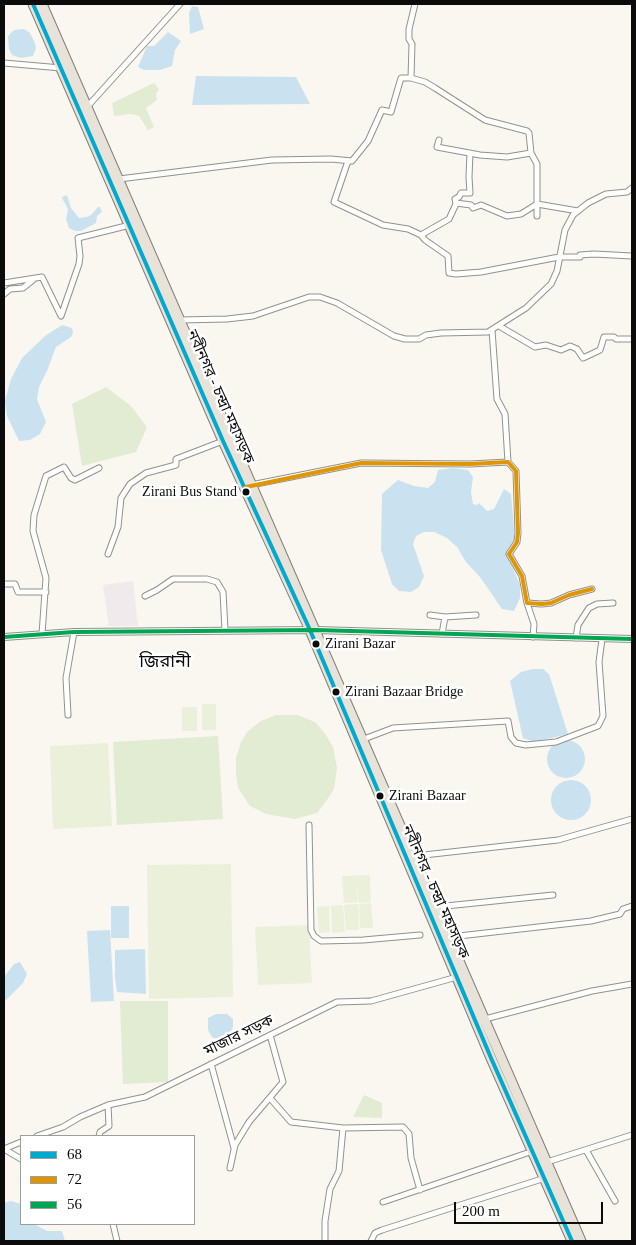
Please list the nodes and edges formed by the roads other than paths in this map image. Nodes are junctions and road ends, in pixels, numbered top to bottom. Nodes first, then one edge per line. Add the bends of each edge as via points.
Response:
1 (33, 4) edge
2 (42, 4) edge
3 (180, 4) edge
4 (415, 4) edge
5 (4, 63) edge
6 (61, 68) junction
7 (411, 78) junction
8 (87, 106) junction
9 (440, 140) dead end
10 (470, 153) junction
11 (531, 153) junction
12 (348, 161) junction
13 (119, 179) junction
14 (632, 188) edge
15 (456, 203) junction
16 (537, 204) junction
17 (578, 211) junction
18 (537, 216) dead end
19 (130, 225) junction
20 (421, 235) junction
21 (632, 256) edge
22 (559, 257) junction
23 (35, 278) junction
24 (4, 283) edge
25 (4, 294) edge
26 (180, 320) junction
27 (499, 326) junction
28 (492, 330) junction
29 (632, 339) edge
30 (223, 441) junction
31 (508, 462) junction
32 (98, 468) dead end
33 (249, 486) junction
34 (108, 554) dead end
35 (4, 584) edge
36 (592, 589) dead end
37 (46, 592) junction
38 (145, 596) dead end
39 (527, 603) junction
40 (613, 603) dead end
41 (430, 615) dead end
42 (476, 616) dead end
43 (444, 617) junction
44 (225, 630) junction
45 (313, 630) junction
46 (74, 632) junction
47 (42, 634) junction
48 (442, 634) junction
49 (4, 637) edge
50 (532, 637) junction
51 (576, 638) junction
52 (602, 639) junction
53 (632, 639) edge
54 (68, 715) dead end
55 (364, 739) junction
56 (632, 819) edge
57 (309, 825) dead end
58 (415, 856) junction
59 (553, 895) dead end
60 (632, 906) edge
61 (436, 907) junction
62 (420, 935) dead end
63 (450, 937) junction
64 (458, 977) junction
65 (632, 984) edge
66 (485, 1019) junction
67 (270, 1035) junction
68 (211, 1064) junction
69 (270, 1098) junction
70 (108, 1106) junction
71 (343, 1128) junction
72 (40, 1135) edge
73 (99, 1135) edge
74 (632, 1135) edge
75 (20, 1142) edge
76 (4, 1149) edge
77 (234, 1149) junction
78 (586, 1150) junction
79 (532, 1151) junction
80 (20, 1158) edge
81 (546, 1162) junction
82 (230, 1168) dead end
83 (544, 1178) junction
84 (420, 1190) junction
85 (615, 1201) dead end
86 (383, 1202) dead end
87 (113, 1225) edge
88 (117, 1241) edge
89 (325, 1241) edge
90 (371, 1241) edge
91 (572, 1241) edge
92 (581, 1241) edge

1 - 6 highway, নবীনগর - চন্দ্রা মহাসড়ক
2 - 8 highway, নবীনগর - চন্দ্রা মহাসড়ক
3 - 8 street
4 - 7 street via 409,29
5 - 6 street
6 - 19 highway, নবীনগর - চন্দ্রা মহাসড়ক
7 - 11 street via 425,82 485,120 527,131
7 - 12 street via 401,78 392,112 382,110 368,141 352,161
8 - 13 highway, নবীনগর - চন্দ্রা মহাসড়ক
9 - 10 street via 437,147
10 - 11 street via 507,157
10 - 15 street via 470,193 461,193 455,199
11 - 16 street via 537,164
12 - 13 street via 272,160
12 - 20 street via 334,202 383,225
13 - 26 highway, নবীনগর - চন্দ্রা মহাসড়ক
14 - 17 street via 627,192 606,194
15 - 16 street via 473,208 481,205 507,216 527,212
15 - 20 street via 449,219
16 - 17 street
16 - 18 street
17 - 22 street via 565,230
19 - 23 street via 78,238 79,264 62,316 42,277
19 - 30 highway, নবীনগর - চন্দ্রা মহাসড়ক
20 - 22 street via 448,256 449,273 481,272
21 - 22 street via 594,254 580,255 580,258
22 - 27 street via 551,284 526,308
23 - 24 street
23 - 25 street via 23,288 10,289
26 - 28 street via 253,316 308,297 320,297 338,302 394,336 405,339
26 - 33 highway, নবীনগর - চন্দ্রা মহাসড়ক
27 - 28 street
27 - 29 street via 535,347 546,345 561,350 570,346 577,349 583,358 600,350 604,337
28 - 31 street via 497,399 505,414
30 - 33 highway, নবীনগর - চন্দ্রা মহাসড়ক
30 - 34 street via 176,459 176,465 146,473 130,484 121,498 118,526
31 - 33 street via 361,463
31 - 39 street via 516,471 518,533 518,542 509,554 522,576
32 - 37 street via 75,480 64,467 46,476 34,515 33,531 46,578
33 - 45 highway, নবীনগর - চন্দ্রা মহাসড়ক
35 - 37 street via 15,584 18,592
36 - 39 street via 551,603
37 - 47 street
38 - 44 street via 173,578 217,582 223,592
39 - 50 street via 534,624
40 - 51 street via 589,608 578,625
41 - 43 street
42 - 43 street
43 - 48 street
44 - 45 street
44 - 46 street
45 - 48 street
45 - 55 highway, নবীনগর - চন্দ্রা মহাসড়ক
45 - 64 highway, নবীনগর - চন্দ্রা মহাসড়ক via 389,820
46 - 47 street
46 - 54 street via 66,678
47 - 49 street
48 - 50 street
50 - 51 street
51 - 52 street
52 - 53 street
52 - 55 street via 599,662 603,716 598,726 556,742 532,745 516,743 511,737 508,721 393,728
55 - 58 highway, নবীনগর - চন্দ্রা মহাসড়ক
56 - 58 street via 558,840
57 - 62 street via 311,930 314,936 321,941
58 - 61 highway, নবীনগর - চন্দ্রা মহাসড়ক
59 - 61 street
60 - 63 street via 620,914 592,921
61 - 63 highway, নবীনগর - চন্দ্রা মহাসড়ক
63 - 66 highway, নবীনগর - চন্দ্রা মহাসড়ক
64 - 67 street, মাজার সড়ক via 371,1001 336,1002
64 - 79 highway, নবীনগর - চন্দ্রা মহাসড়ক
65 - 66 street
66 - 81 highway, নবীনগর - চন্দ্রা মহাসড়ক
67 - 68 street, মাজার সড়ক
67 - 69 street via 283,1082
68 - 70 street, মাজার সড়ক via 145,1097
68 - 77 street
69 - 71 street via 291,1122
69 - 77 street via 249,1122
70 - 72 street, মাজার সড়ক
70 - 73 street via 109,1124
71 - 84 street via 403,1127 409,1134 411,1158
71 - 89 street via 339,1171 330,1189
74 - 78 street
75 - 76 street
76 - 80 street
77 - 82 street
78 - 81 street
78 - 85 street
79 - 83 highway, নবীনগর - চন্দ্রা মহাসড়ক
79 - 84 street
81 - 92 highway, নবীনগর - চন্দ্রা মহাসড়ক
83 - 90 street via 382,1230 375,1233
83 - 91 highway, নবীনগর - চন্দ্রা মহাসড়ক
84 - 86 street
87 - 88 street

